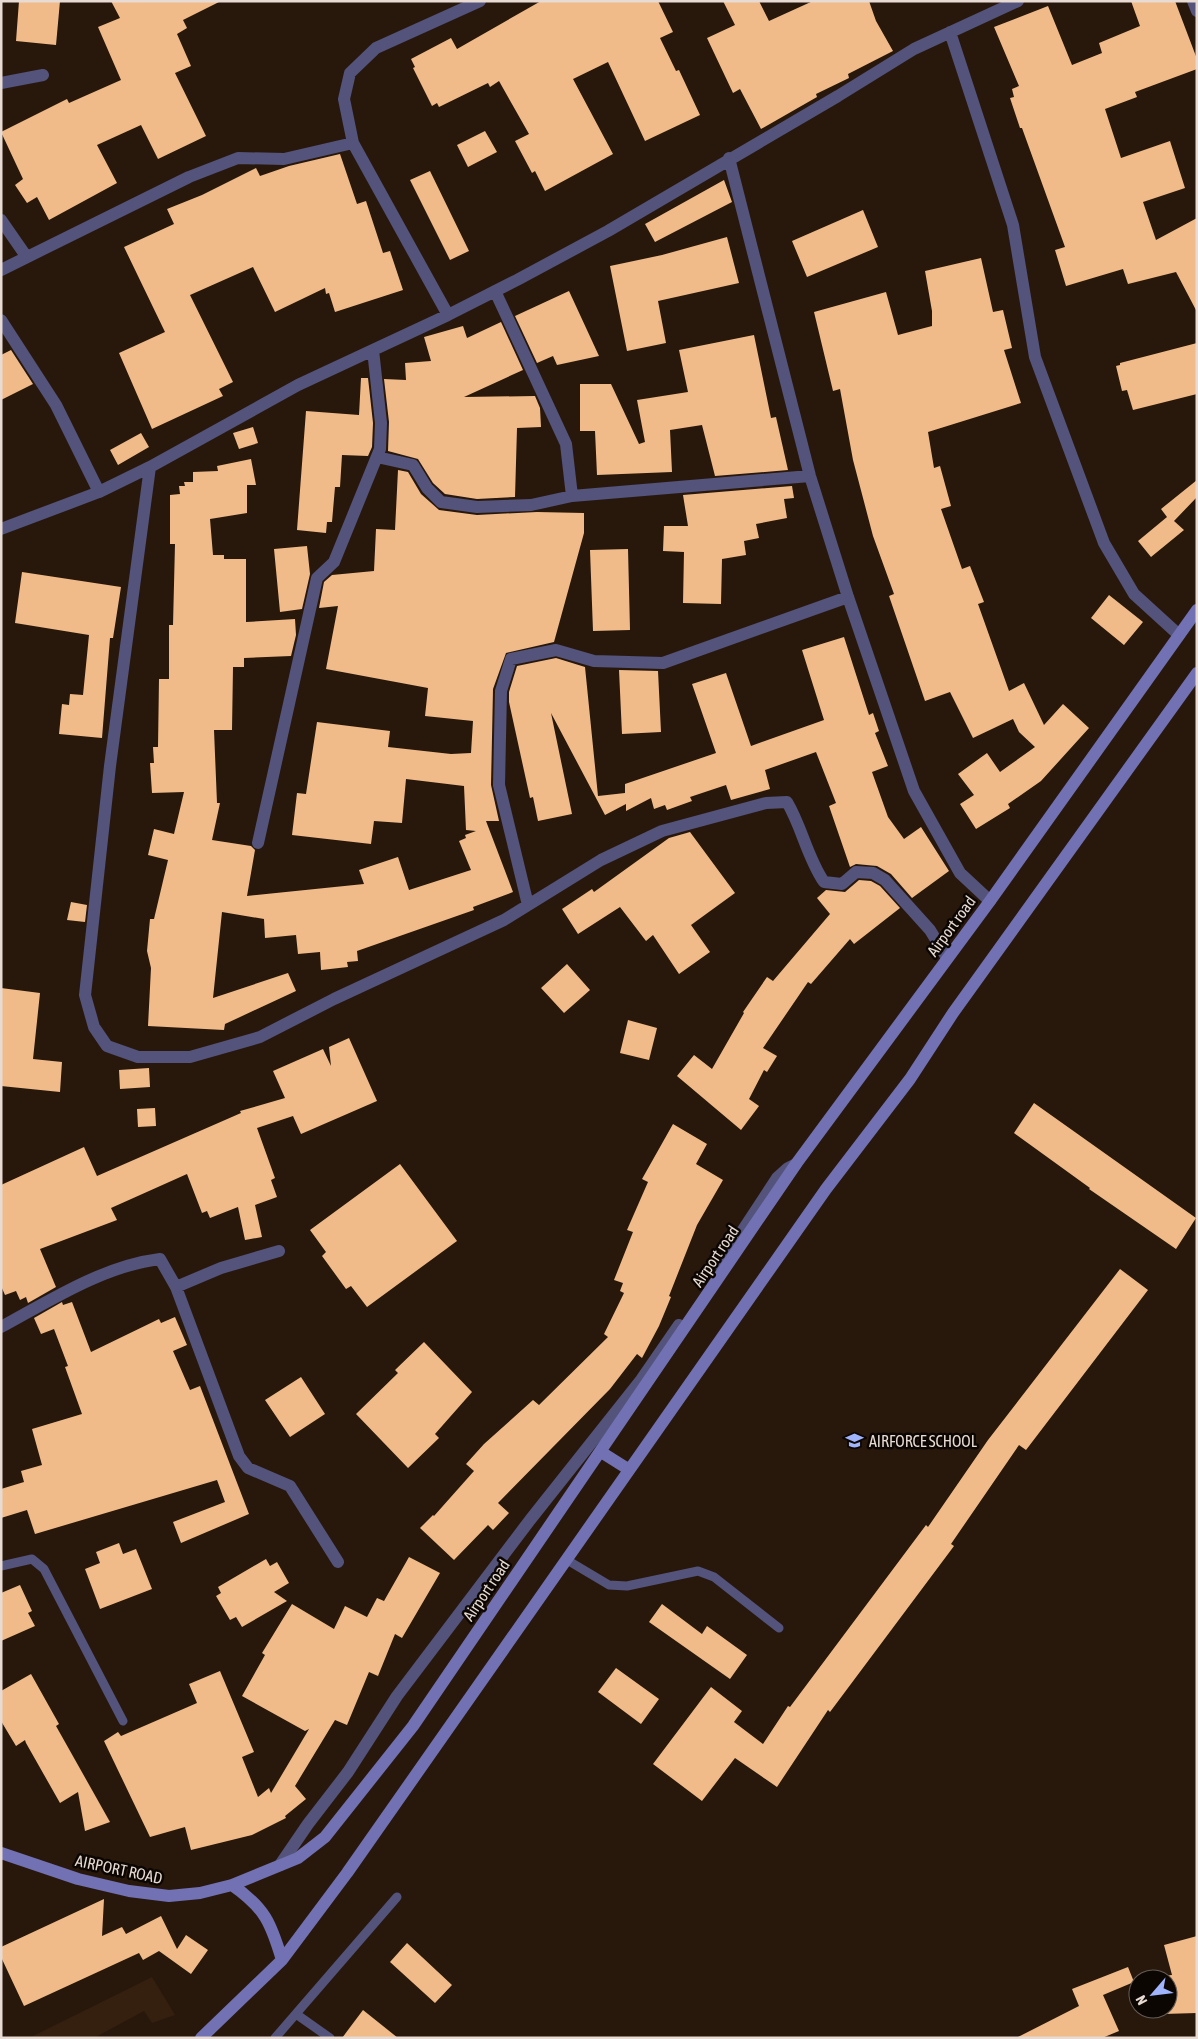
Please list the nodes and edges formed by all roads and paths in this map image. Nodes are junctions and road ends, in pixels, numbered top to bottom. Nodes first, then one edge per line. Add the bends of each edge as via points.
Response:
1 (480, 1) edge
2 (1018, 1) edge
3 (1193, 1) edge
4 (1197, 11) edge
5 (950, 32) junction
6 (43, 75) dead end
7 (1, 84) edge
8 (353, 143) junction
9 (729, 158) junction
10 (1, 220) edge
11 (26, 256) junction
12 (1, 270) edge
13 (495, 291) junction
14 (448, 315) junction
15 (1, 320) edge
16 (373, 350) junction
17 (377, 457) junction
18 (150, 467) junction
19 (810, 476) junction
20 (99, 492) junction
21 (572, 496) junction
22 (1, 529) edge
23 (848, 597) junction
24 (1197, 610) edge
25 (1179, 635) junction
26 (1197, 673) edge
27 (258, 843) dead end
28 (990, 901) junction
29 (528, 905) junction
30 (947, 958) junction
31 (796, 1164) junction
32 (279, 1251) dead end
33 (176, 1287) junction
34 (1, 1327) edge
35 (601, 1452) junction
36 (628, 1469) junction
37 (567, 1560) junction
38 (338, 1562) dead end
39 (1, 1566) edge
40 (779, 1628) dead end
41 (123, 1721) dead end
42 (1, 1853) edge
43 (280, 1865) junction
44 (232, 1885) junction
45 (397, 1897) dead end
46 (282, 1960) junction
47 (296, 2014) junction
48 (201, 2038) edge
49 (275, 2038) edge
50 (330, 2038) edge

1 - 8 street via 376,48 350,73 344,99
2 - 5 street
3 - 4 street
5 - 9 street via 914,49
5 - 25 street via 1013,225 1035,357 1104,543 1134,594
6 - 7 street
8 - 11 street via 284,160 238,158 189,177
8 - 14 street
9 - 13 street via 608,231
9 - 19 street
10 - 11 street
11 - 12 street
13 - 14 street
13 - 21 street via 566,444
14 - 16 street
15 - 20 street via 56,405
16 - 17 street via 381,423
16 - 18 street via 298,385
17 - 21 street via 413,465 427,488 441,502 477,507 531,505
17 - 27 street via 334,562 317,578
18 - 20 street
18 - 29 street via 110,766 85,994 94,1027 107,1046 138,1057 190,1057 260,1037 504,920
19 - 21 street
19 - 23 street
20 - 22 street
23 - 28 street via 914,791 960,873
23 - 29 street via 663,663 594,661 556,650 511,659 501,691 499,785
24 - 25 main road, Airport road
25 - 28 main road, Airport road
26 - 36 main road
28 - 30 main road, Airport road
29 - 30 street via 601,860 662,831 766,803 787,802 797,818 813,866 824,882 842,884 856,872 879,876 930,930
30 - 31 main road, Airport road
31 - 35 main road, Airport road
31 - 43 street via 777,1178 641,1380 397,1696 348,1772
32 - 33 street via 221,1268
33 - 34 street via 160,1258 142,1261 86,1281
33 - 38 street via 239,1456 248,1468 290,1486
35 - 36 main road
35 - 43 main road, Airport road via 413,1726 325,1837 298,1858
36 - 37 main road
37 - 40 lane via 610,1584 627,1586 698,1572 714,1577
37 - 46 main road
39 - 41 lane via 32,1559 44,1569
42 - 44 main road, AIRPORT ROAD via 129,1891 169,1896
43 - 44 main road, Airport road
44 - 46 main road via 252,1899 263,1913 274,1931
45 - 47 lane
46 - 48 main road
47 - 49 lane
47 - 50 lane

